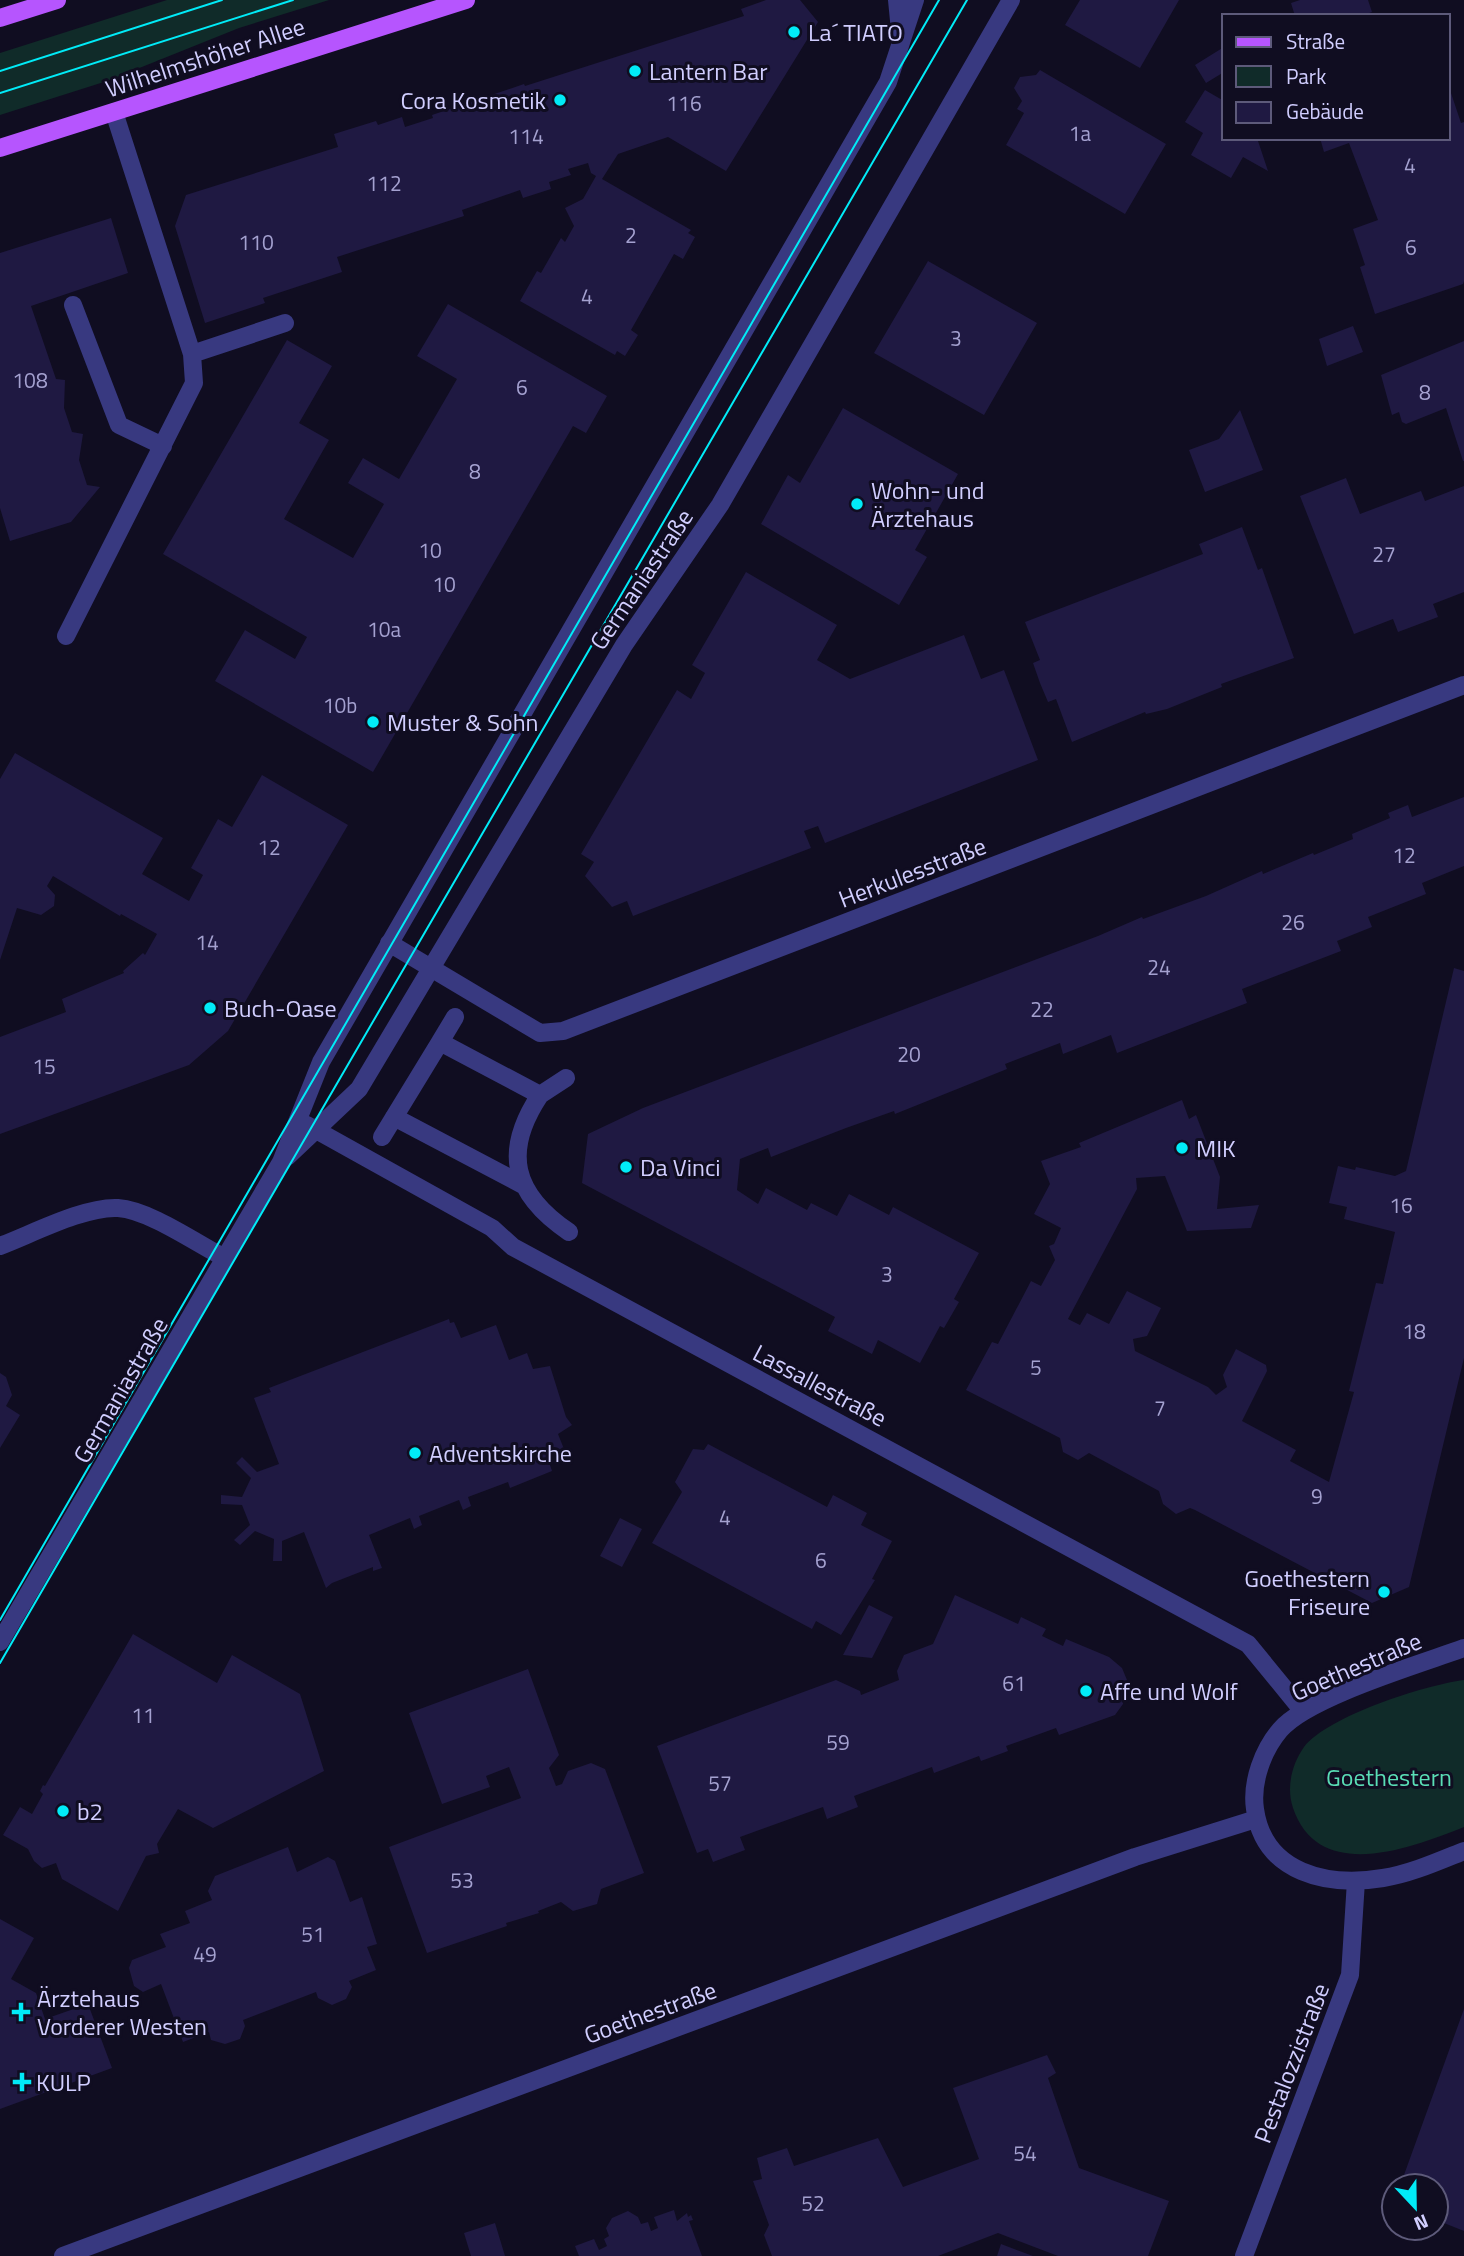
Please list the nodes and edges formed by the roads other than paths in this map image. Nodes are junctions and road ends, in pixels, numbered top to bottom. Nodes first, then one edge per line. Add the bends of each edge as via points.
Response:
1 (57, 0) edge
2 (466, 0) edge
3 (897, 0) edge
4 (915, 0) edge
5 (1011, 0) edge
6 (0, 18) edge
7 (901, 40) junction
8 (114, 112) junction
9 (0, 148) edge
10 (73, 305) dead end
11 (285, 323) dead end
12 (192, 354) junction
13 (163, 446) junction
14 (66, 636) dead end
15 (1464, 685) edge
16 (389, 943) junction
17 (430, 968) junction
18 (455, 1017) dead end
19 (440, 1042) junction
20 (566, 1078) dead end
21 (540, 1095) junction
22 (394, 1117) junction
23 (298, 1119) junction
24 (316, 1129) junction
25 (382, 1137) dead end
26 (281, 1162) junction
27 (523, 1185) junction
28 (569, 1233) dead end
29 (0, 1246) edge
30 (225, 1258) junction
31 (0, 1642) edge
32 (1464, 1648) edge
33 (1303, 1710) junction
34 (1256, 1819) junction
35 (1464, 1851) edge
36 (1356, 1881) junction
37 (62, 2256) edge
38 (1244, 2256) edge

1 - 6 main road
2 - 8 main road, Wilhelmshöher Allee
3 - 7 street, Germaniastraße
4 - 7 street, Germaniastraße
5 - 17 street, Germaniastraße via 720,505 624,645
7 - 16 street, Germaniastraße via 888,82
8 - 9 main road, Wilhelmshöher Allee
8 - 12 street
10 - 13 street via 119,425
11 - 12 street
12 - 13 street via 194,383
13 - 14 street
15 - 17 street, Herkulesstraße via 563,1031 540,1033
16 - 17 street, Herkulesstraße
16 - 23 street, Germaniastraße via 321,1062
17 - 24 street, Germaniastraße via 359,1089
18 - 19 street
19 - 21 street
19 - 22 street
20 - 21 street
21 - 27 street via 524,1120 518,1143
22 - 25 street
22 - 27 street
23 - 24 street, Lassallestraße
23 - 26 street, Germaniastraße
24 - 26 street, Germaniastraße
24 - 33 street, Lassallestraße via 492,1228 513,1247 1248,1644
26 - 30 street, Germaniastraße
27 - 28 street via 535,1205
29 - 30 street via 95,1211 118,1208 142,1214
30 - 31 street, Germaniastraße
32 - 33 street, Goethestraße
33 - 34 street, Goethestraße via 1280,1730 1262,1761 1253,1792
34 - 36 street, Goethestraße via 1269,1846 1285,1863 1310,1877
34 - 37 street, Goethestraße via 1135,1857
35 - 36 street, Goethestraße via 1386,1878
36 - 38 street, Pestalozzistraße via 1350,1975

